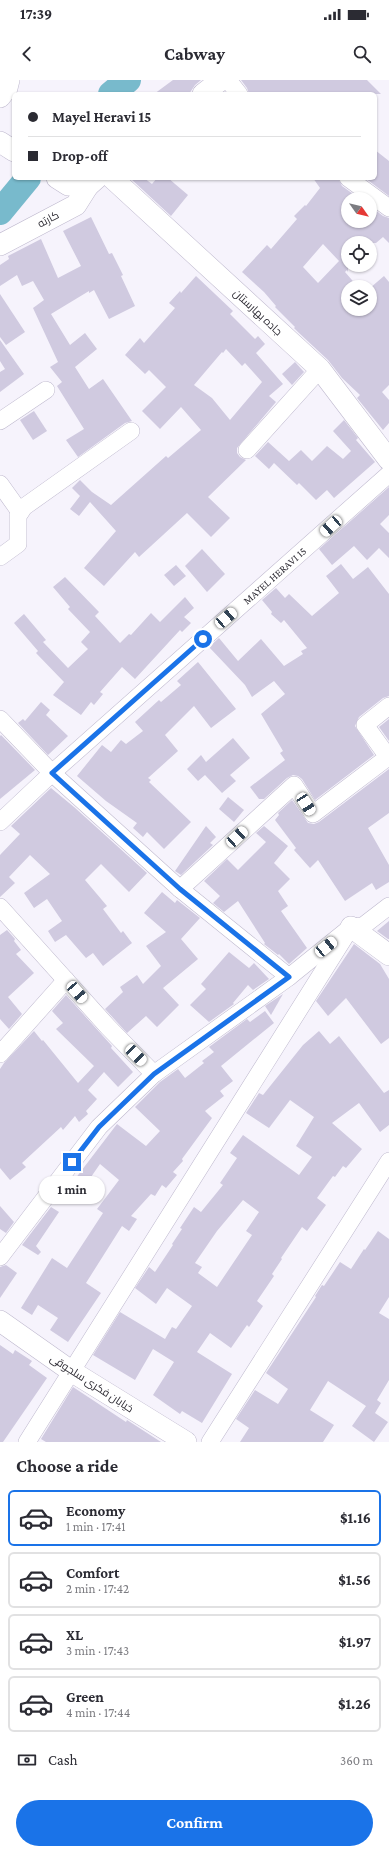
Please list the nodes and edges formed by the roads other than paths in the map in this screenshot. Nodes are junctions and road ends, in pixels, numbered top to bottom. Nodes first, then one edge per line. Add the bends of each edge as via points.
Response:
1 (221, 80) edge
2 (228, 80) edge
3 (206, 92) edge
4 (237, 92) edge
5 (0, 142) edge
6 (12, 150) edge
7 (114, 180) edge
8 (351, 180) edge
9 (77, 182) edge
10 (389, 208) edge
11 (0, 245) edge
12 (320, 369) junction
13 (46, 390) dead end
14 (0, 421) edge
15 (131, 431) dead end
16 (247, 450) dead end
17 (389, 460) edge
18 (389, 474) edge
19 (0, 484) edge
20 (20, 512) junction
21 (0, 557) edge
22 (389, 706) edge
23 (0, 719) edge
24 (389, 757) edge
25 (52, 773) junction
26 (0, 822) edge
27 (180, 889) junction
28 (389, 906) edge
29 (0, 907) edge
30 (351, 927) junction
31 (389, 955) edge
32 (289, 977) junction
33 (66, 980) junction
34 (0, 1054) edge
35 (154, 1074) junction
36 (389, 1161) edge
37 (0, 1257) edge
38 (0, 1321) edge
39 (71, 1371) junction
40 (27, 1442) edge
41 (186, 1442) edge
42 (210, 1442) edge

1 - 3 street
2 - 4 street
5 - 6 street
7 - 12 street, جاده بهارستان
8 - 10 street
9 - 11 street, کارته via 76,204
12 - 16 street
12 - 17 street, جاده بهارستان
13 - 14 street
15 - 20 street
18 - 25 street, MAYEL HERAVI 15
19 - 20 street
20 - 21 street via 18,544
22 - 24 street via 365,725
23 - 25 street
24 - 27 street via 313,814 294,785
25 - 26 street, MAYEL HERAVI 15
25 - 27 street
27 - 32 street
28 - 30 street via 363,926
29 - 33 street
30 - 31 street
30 - 32 street
30 - 39 street
32 - 35 street
33 - 34 street
33 - 35 street
35 - 37 street via 99,1127
36 - 42 street
38 - 39 street, خیابان فکری سلجوقی
39 - 40 street
39 - 41 street, خیابان فکری سلجوقی

